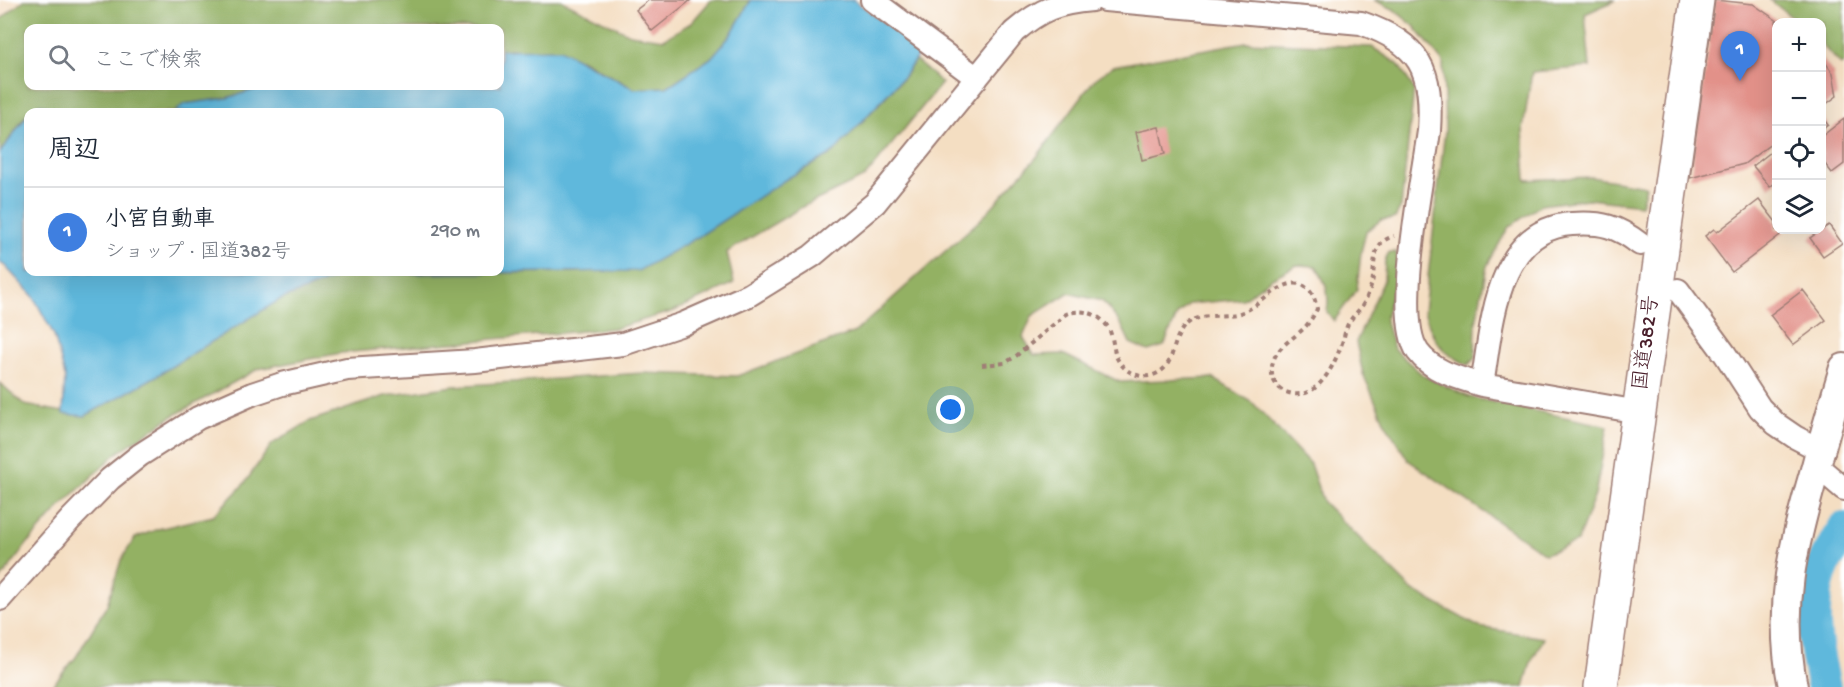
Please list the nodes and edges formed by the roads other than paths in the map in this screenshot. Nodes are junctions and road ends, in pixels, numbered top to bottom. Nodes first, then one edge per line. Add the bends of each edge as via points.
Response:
1 (872, 0) edge
2 (1092, 0) edge
3 (1105, 0) edge
4 (1697, 0) edge
5 (977, 78) junction
6 (1640, 244) dead end
7 (1678, 290) dead end
8 (1844, 368) edge
9 (1482, 385) junction
10 (1639, 412) junction
11 (1818, 457) junction
12 (1844, 489) edge
13 (0, 599) edge
14 (1601, 687) edge
15 (1793, 687) edge

1 - 5 street
2 - 5 street via 1056,5 1034,15 1014,32
3 - 9 street via 1361,24 1387,32 1399,41 1427,78 1431,105 1407,289 1412,343 1433,367
4 - 10 highway, 国道382号
5 - 13 street via 875,203 812,256 749,295 683,324 623,344 475,362 347,369 252,394 198,418 132,461 70,520
6 - 9 street via 1610,225 1588,223 1544,231 1528,243 1506,271 1499,290
7 - 11 street via 1760,408
8 - 11 street
9 - 10 street
10 - 14 highway, 国道382号
11 - 12 street
11 - 15 street via 1798,526 1786,598

